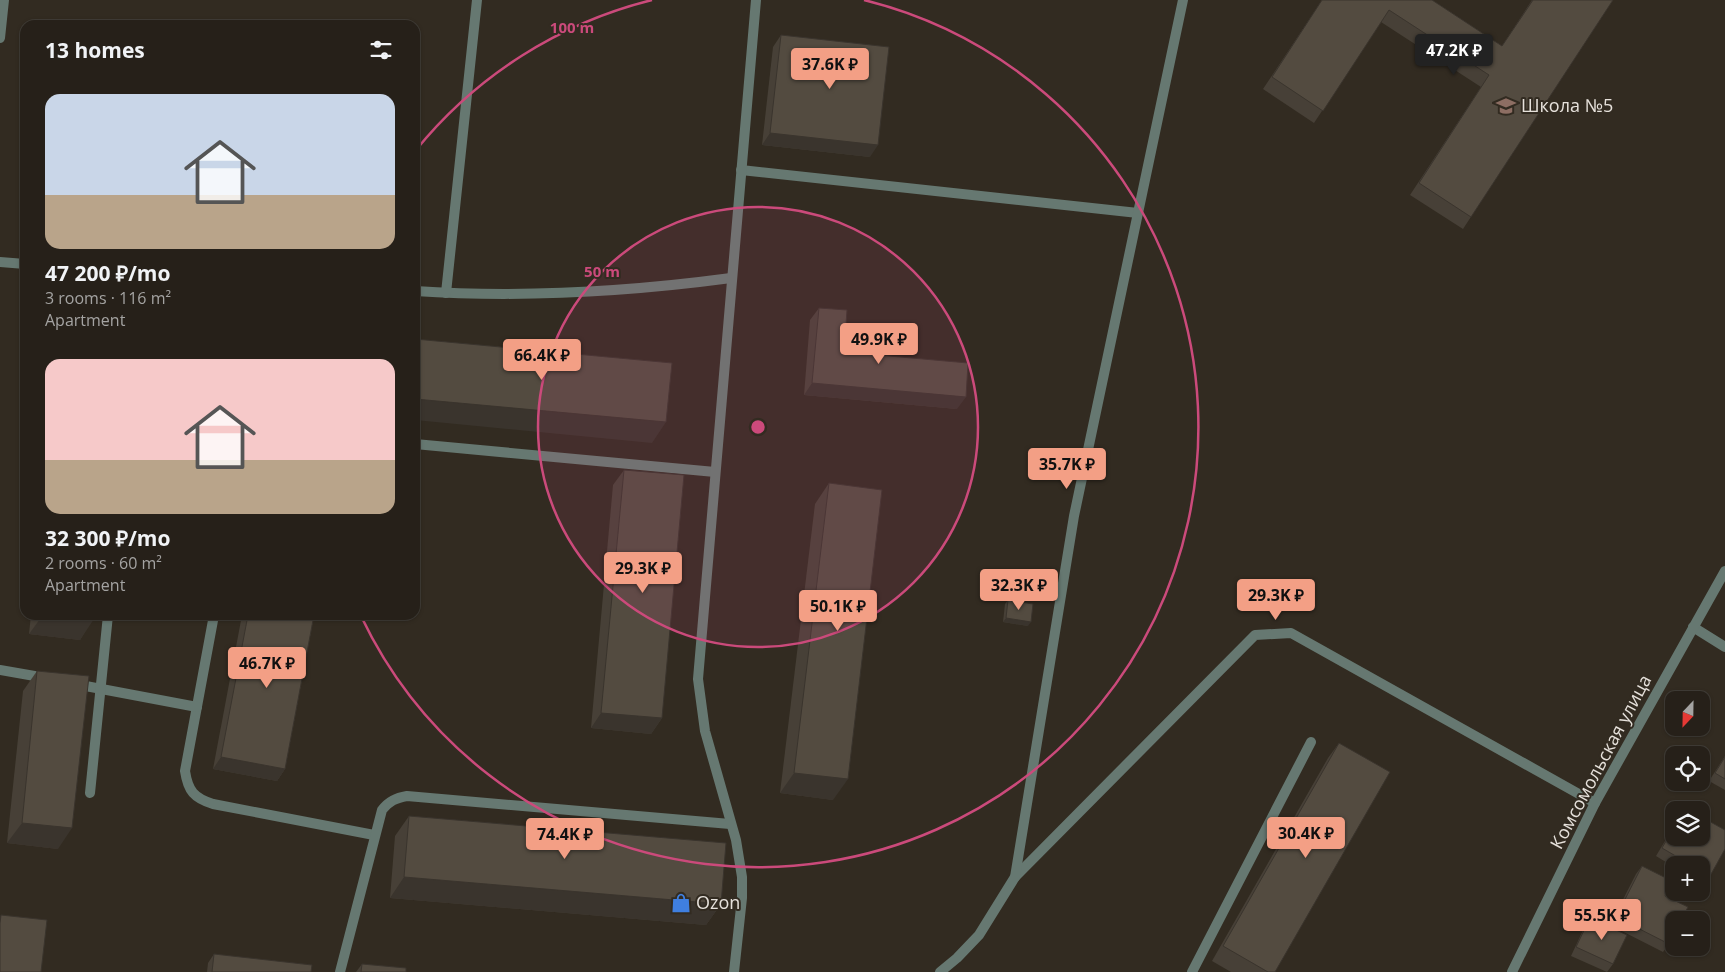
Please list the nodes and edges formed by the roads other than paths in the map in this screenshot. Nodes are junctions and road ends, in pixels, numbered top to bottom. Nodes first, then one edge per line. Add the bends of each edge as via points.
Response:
1 (4, 0) edge
2 (477, 0) edge
3 (756, 0) edge
4 (1183, 0) edge
5 (0, 38) edge
6 (741, 170) junction
7 (1138, 213) junction
8 (0, 262) edge
9 (20, 264) edge
10 (731, 278) junction
11 (420, 291) edge
12 (446, 293) junction
13 (420, 444) edge
14 (715, 472) junction
15 (1725, 571) edge
16 (108, 620) edge
17 (213, 620) edge
18 (1693, 627) junction
19 (1725, 647) edge
20 (0, 670) edge
21 (101, 688) junction
22 (197, 707) junction
23 (1311, 742) dead end
24 (90, 793) dead end
25 (1595, 803) junction
26 (730, 824) junction
27 (374, 834) junction
28 (1015, 877) junction
29 (340, 972) edge
30 (734, 972) edge
31 (940, 972) edge
32 (1192, 972) edge
33 (1512, 972) edge

1 - 5 street
2 - 12 street
3 - 6 street
4 - 7 street
6 - 7 street
6 - 10 street
7 - 28 street via 1074,516
8 - 9 street
10 - 12 street via 604,291
10 - 14 street
11 - 12 street
13 - 14 street
14 - 26 street via 698,679 705,731
15 - 18 street, Комсомольская улица
16 - 21 street
17 - 22 street
18 - 19 street
18 - 25 street, Комсомольская улица
20 - 21 street
21 - 22 street
21 - 24 street
22 - 27 street via 185,771 193,794 202,800
23 - 32 street
25 - 28 street via 1291,633 1256,635
25 - 33 street, Комсомольская улица
26 - 27 street via 407,796 388,803 382,810
26 - 30 street via 739,856 742,898
27 - 29 street
28 - 31 street via 979,935

